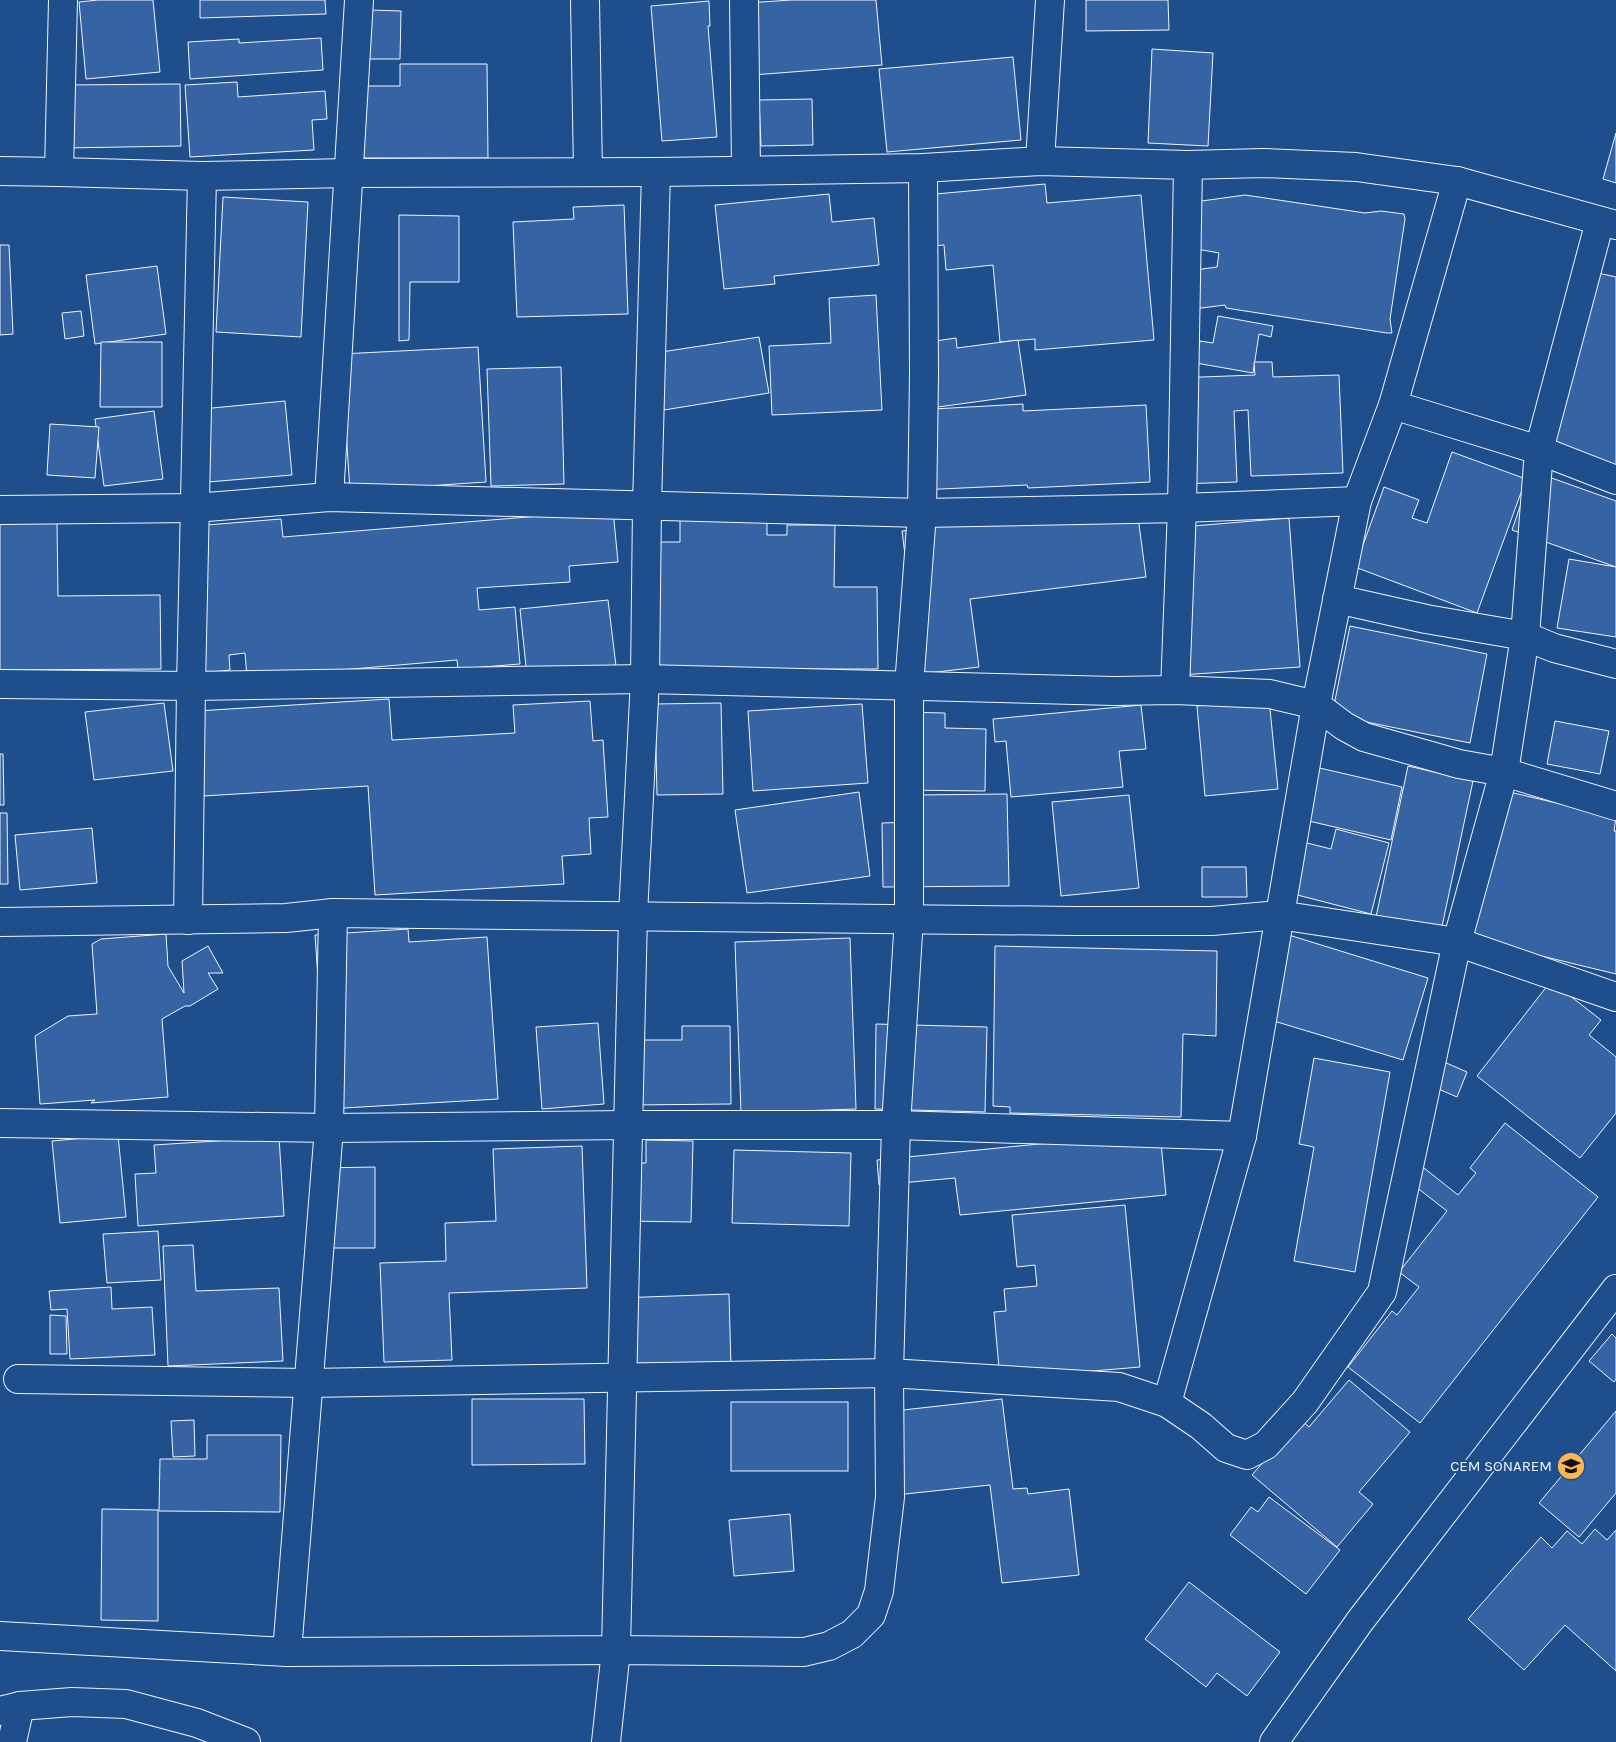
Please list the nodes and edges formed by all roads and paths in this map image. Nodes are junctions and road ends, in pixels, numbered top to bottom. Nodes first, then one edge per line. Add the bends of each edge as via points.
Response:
1 (63, 0) edge
2 (359, 0) edge
3 (585, 0) edge
4 (744, 0) edge
5 (1050, 0) edge
6 (1040, 161) junction
7 (1188, 165) junction
8 (923, 168) junction
9 (746, 170) junction
10 (0, 171) edge
11 (59, 172) junction
12 (588, 172) junction
13 (656, 172) junction
14 (348, 173) junction
15 (202, 176) junction
16 (1457, 181) junction
17 (1608, 223) edge
18 (1393, 405) junction
19 (1540, 450) junction
20 (1616, 480) edge
21 (329, 497) junction
22 (1356, 501) junction
23 (647, 506) junction
24 (196, 508) junction
25 (1182, 508) junction
26 (0, 510) edge
27 (922, 513) junction
28 (1337, 599) junction
29 (1525, 636) junction
30 (1616, 664) edge
31 (645, 679) junction
32 (0, 684) edge
33 (191, 686) junction
34 (909, 686) junction
35 (1175, 690) junction
36 (1316, 705) junction
37 (1504, 772) junction
38 (1616, 806) edge
39 (333, 913) junction
40 (633, 915) junction
41 (1279, 915) junction
42 (909, 918) junction
43 (188, 920) junction
44 (0, 922) edge
45 (1457, 942) junction
46 (1616, 998) edge
47 (0, 1123) edge
48 (628, 1125) junction
49 (896, 1125) junction
50 (329, 1128) junction
51 (1242, 1136) junction
52 (1616, 1289) edge
53 (889, 1373) junction
54 (622, 1378) junction
55 (18, 1379) dead end
56 (309, 1383) junction
57 (1167, 1403) junction
58 (0, 1636) edge
59 (616, 1650) junction
60 (287, 1652) junction
61 (10, 1708) edge
62 (12, 1742) edge
63 (246, 1742) edge
64 (606, 1742) edge
65 (1274, 1742) edge

1 - 11 street
2 - 14 street
3 - 12 street
4 - 9 street
5 - 6 street
6 - 7 street
6 - 8 street
7 - 16 street via 1263,163 1356,167
7 - 25 street
8 - 9 street
8 - 27 street
9 - 13 street
10 - 11 street
11 - 15 street
12 - 13 street
12 - 14 street
13 - 23 street
14 - 15 street
14 - 21 street
15 - 24 street
16 - 17 street
16 - 18 street
17 - 19 street
18 - 19 street
18 - 22 street
19 - 20 street
19 - 29 street
21 - 23 street
21 - 24 street
22 - 25 street
22 - 28 street
23 - 27 street
23 - 31 street
24 - 26 street
24 - 33 street
25 - 27 street
25 - 35 street
27 - 34 street
28 - 29 street
28 - 36 street
29 - 30 street via 1554,648
29 - 37 street
31 - 33 street
31 - 34 street
31 - 40 street
32 - 33 street
33 - 43 street
34 - 35 street
34 - 42 street
35 - 36 street via 1270,694
36 - 37 street via 1364,736 1459,764
36 - 41 street
37 - 38 street
37 - 45 street
39 - 40 street
39 - 43 street via 286,918
39 - 50 street
40 - 42 street
40 - 48 street
41 - 42 street via 1212,921
41 - 45 street
41 - 51 street
42 - 49 street
43 - 44 street
45 - 46 street
45 - 57 street via 1382,1292 1305,1402 1266,1444 1247,1455 1226,1448
47 - 50 street
48 - 49 street
48 - 50 street
48 - 54 street
49 - 51 street
49 - 53 street
50 - 56 street
51 - 57 street
52 - 65 street via 1360,1621
53 - 54 street
53 - 57 street via 1119,1387
53 - 59 street via 890,1497 879,1592 871,1615 852,1634 829,1646 804,1652
54 - 56 street
54 - 59 street
55 - 56 street
56 - 60 street
58 - 60 street
59 - 60 street
59 - 64 street
61 - 62 street
61 - 63 street via 72,1702 126,1704 197,1723

